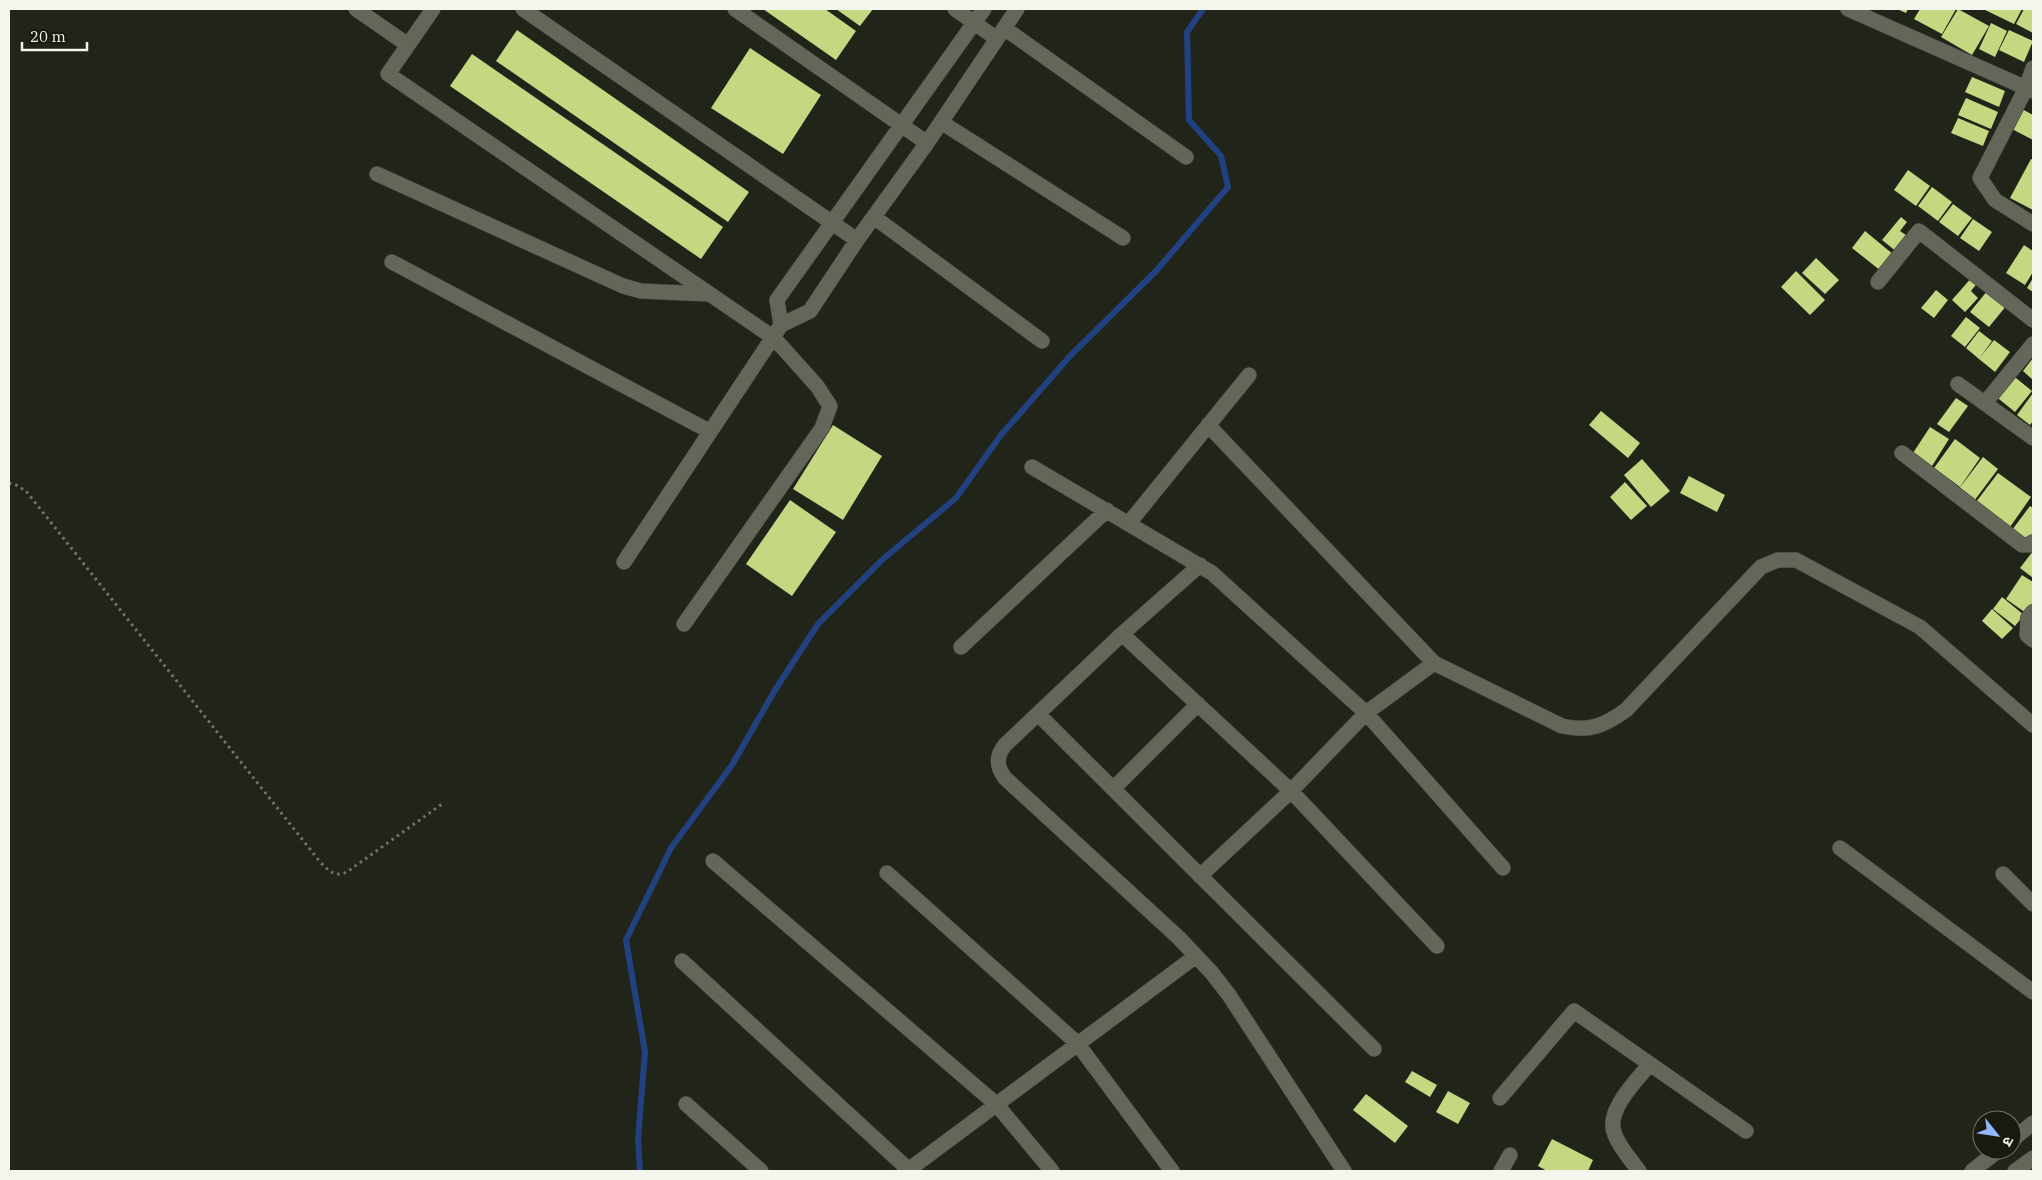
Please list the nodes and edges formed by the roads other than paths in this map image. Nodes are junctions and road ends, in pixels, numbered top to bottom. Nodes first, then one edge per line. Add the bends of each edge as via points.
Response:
1 (356, 9) edge
2 (433, 9) edge
3 (524, 9) edge
4 (736, 9) edge
5 (955, 9) edge
6 (984, 9) edge
7 (1017, 9) edge
8 (1848, 9) edge
9 (974, 22) junction
10 (1001, 33) junction
11 (408, 45) junction
12 (2033, 68) edge
13 (2030, 89) edge
14 (941, 122) junction
15 (901, 125) junction
16 (927, 143) junction
17 (1186, 157) dead end
18 (376, 174) dead end
19 (874, 217) junction
20 (830, 222) junction
21 (2033, 224) edge
22 (1123, 238) dead end
23 (857, 240) junction
24 (392, 262) dead end
25 (1878, 282) dead end
26 (707, 294) junction
27 (2033, 320) edge
28 (778, 331) junction
29 (1042, 341) dead end
30 (2033, 344) edge
31 (1248, 375) dead end
32 (1958, 384) dead end
33 (1985, 403) junction
34 (1208, 425) junction
35 (709, 431) junction
36 (2033, 438) edge
37 (1902, 453) dead end
38 (1032, 467) dead end
39 (1107, 510) junction
40 (1129, 524) junction
41 (2033, 542) edge
42 (624, 562) dead end
43 (1200, 565) junction
44 (2033, 612) edge
45 (684, 624) dead end
46 (1122, 634) junction
47 (2033, 640) edge
48 (961, 648) dead end
49 (1434, 663) junction
50 (1198, 704) junction
51 (1366, 713) junction
52 (1038, 714) junction
53 (2033, 725) edge
54 (1113, 789) junction
55 (1291, 791) junction
56 (1840, 848) dead end
57 (713, 861) dead end
58 (1504, 868) dead end
59 (887, 873) dead end
60 (2003, 874) dead end
61 (1200, 876) junction
62 (2033, 904) edge
63 (1437, 946) dead end
64 (1196, 956) junction
65 (682, 961) dead end
66 (2033, 992) edge
67 (1077, 1043) junction
68 (1374, 1049) dead end
69 (1650, 1064) junction
70 (1500, 1098) dead end
71 (686, 1104) dead end
72 (996, 1104) junction
73 (2033, 1123) edge
74 (1746, 1131) dead end
75 (2022, 1132) edge
76 (1510, 1155) dead end
77 (2033, 1158) edge
78 (1986, 1160) edge
79 (908, 1170) edge
80 (761, 1171) edge
81 (1052, 1171) edge
82 (1172, 1171) edge
83 (1344, 1171) edge
84 (1501, 1171) edge
85 (1639, 1171) edge
86 (1972, 1171) edge
87 (2016, 1171) edge

1 - 11 street
2 - 11 street
3 - 20 street
4 - 15 street
5 - 9 street
6 - 9 street
7 - 10 street
8 - 13 street
9 - 10 street
9 - 15 street
10 - 14 street
10 - 17 street
11 - 26 street via 388,74
12 - 13 street
13 - 21 street via 1980,178 1994,200
14 - 16 street
14 - 22 street
15 - 16 street
15 - 20 street
16 - 19 street
18 - 26 street via 623,286 641,291
19 - 23 street
19 - 29 street
20 - 23 street
20 - 28 street via 777,300
23 - 28 street via 810,311
24 - 35 street
25 - 27 street via 1919,231
26 - 28 street
28 - 35 street
28 - 45 street via 826,396 830,406 828,416
30 - 33 street
31 - 34 street
32 - 33 street
33 - 36 street
34 - 40 street
34 - 49 street
35 - 42 street
37 - 41 street via 2022,545
38 - 39 street
39 - 40 street
39 - 48 street
40 - 43 street
43 - 46 street
43 - 51 street
44 - 47 street via 2028,618 2028,635
46 - 50 street
46 - 52 street
49 - 51 street
49 - 53 street via 1562,726 1580,730 1596,727 1626,710 1761,567 1778,560 1796,560 1920,627
50 - 54 street
50 - 55 street
51 - 55 street
51 - 58 street
52 - 54 street
52 - 64 street via 1000,751 1000,771
54 - 61 street
55 - 61 street
55 - 63 street
56 - 66 street
57 - 72 street
59 - 67 street
60 - 62 street
61 - 68 street
64 - 67 street
64 - 83 street via 1229,995
65 - 79 street
67 - 72 street
67 - 82 street
69 - 70 street via 1574,1011
69 - 74 street
69 - 85 street via 1612,1118 1614,1134
71 - 80 street
72 - 79 street
72 - 81 street
73 - 75 street
76 - 84 street
77 - 87 street
78 - 86 street

